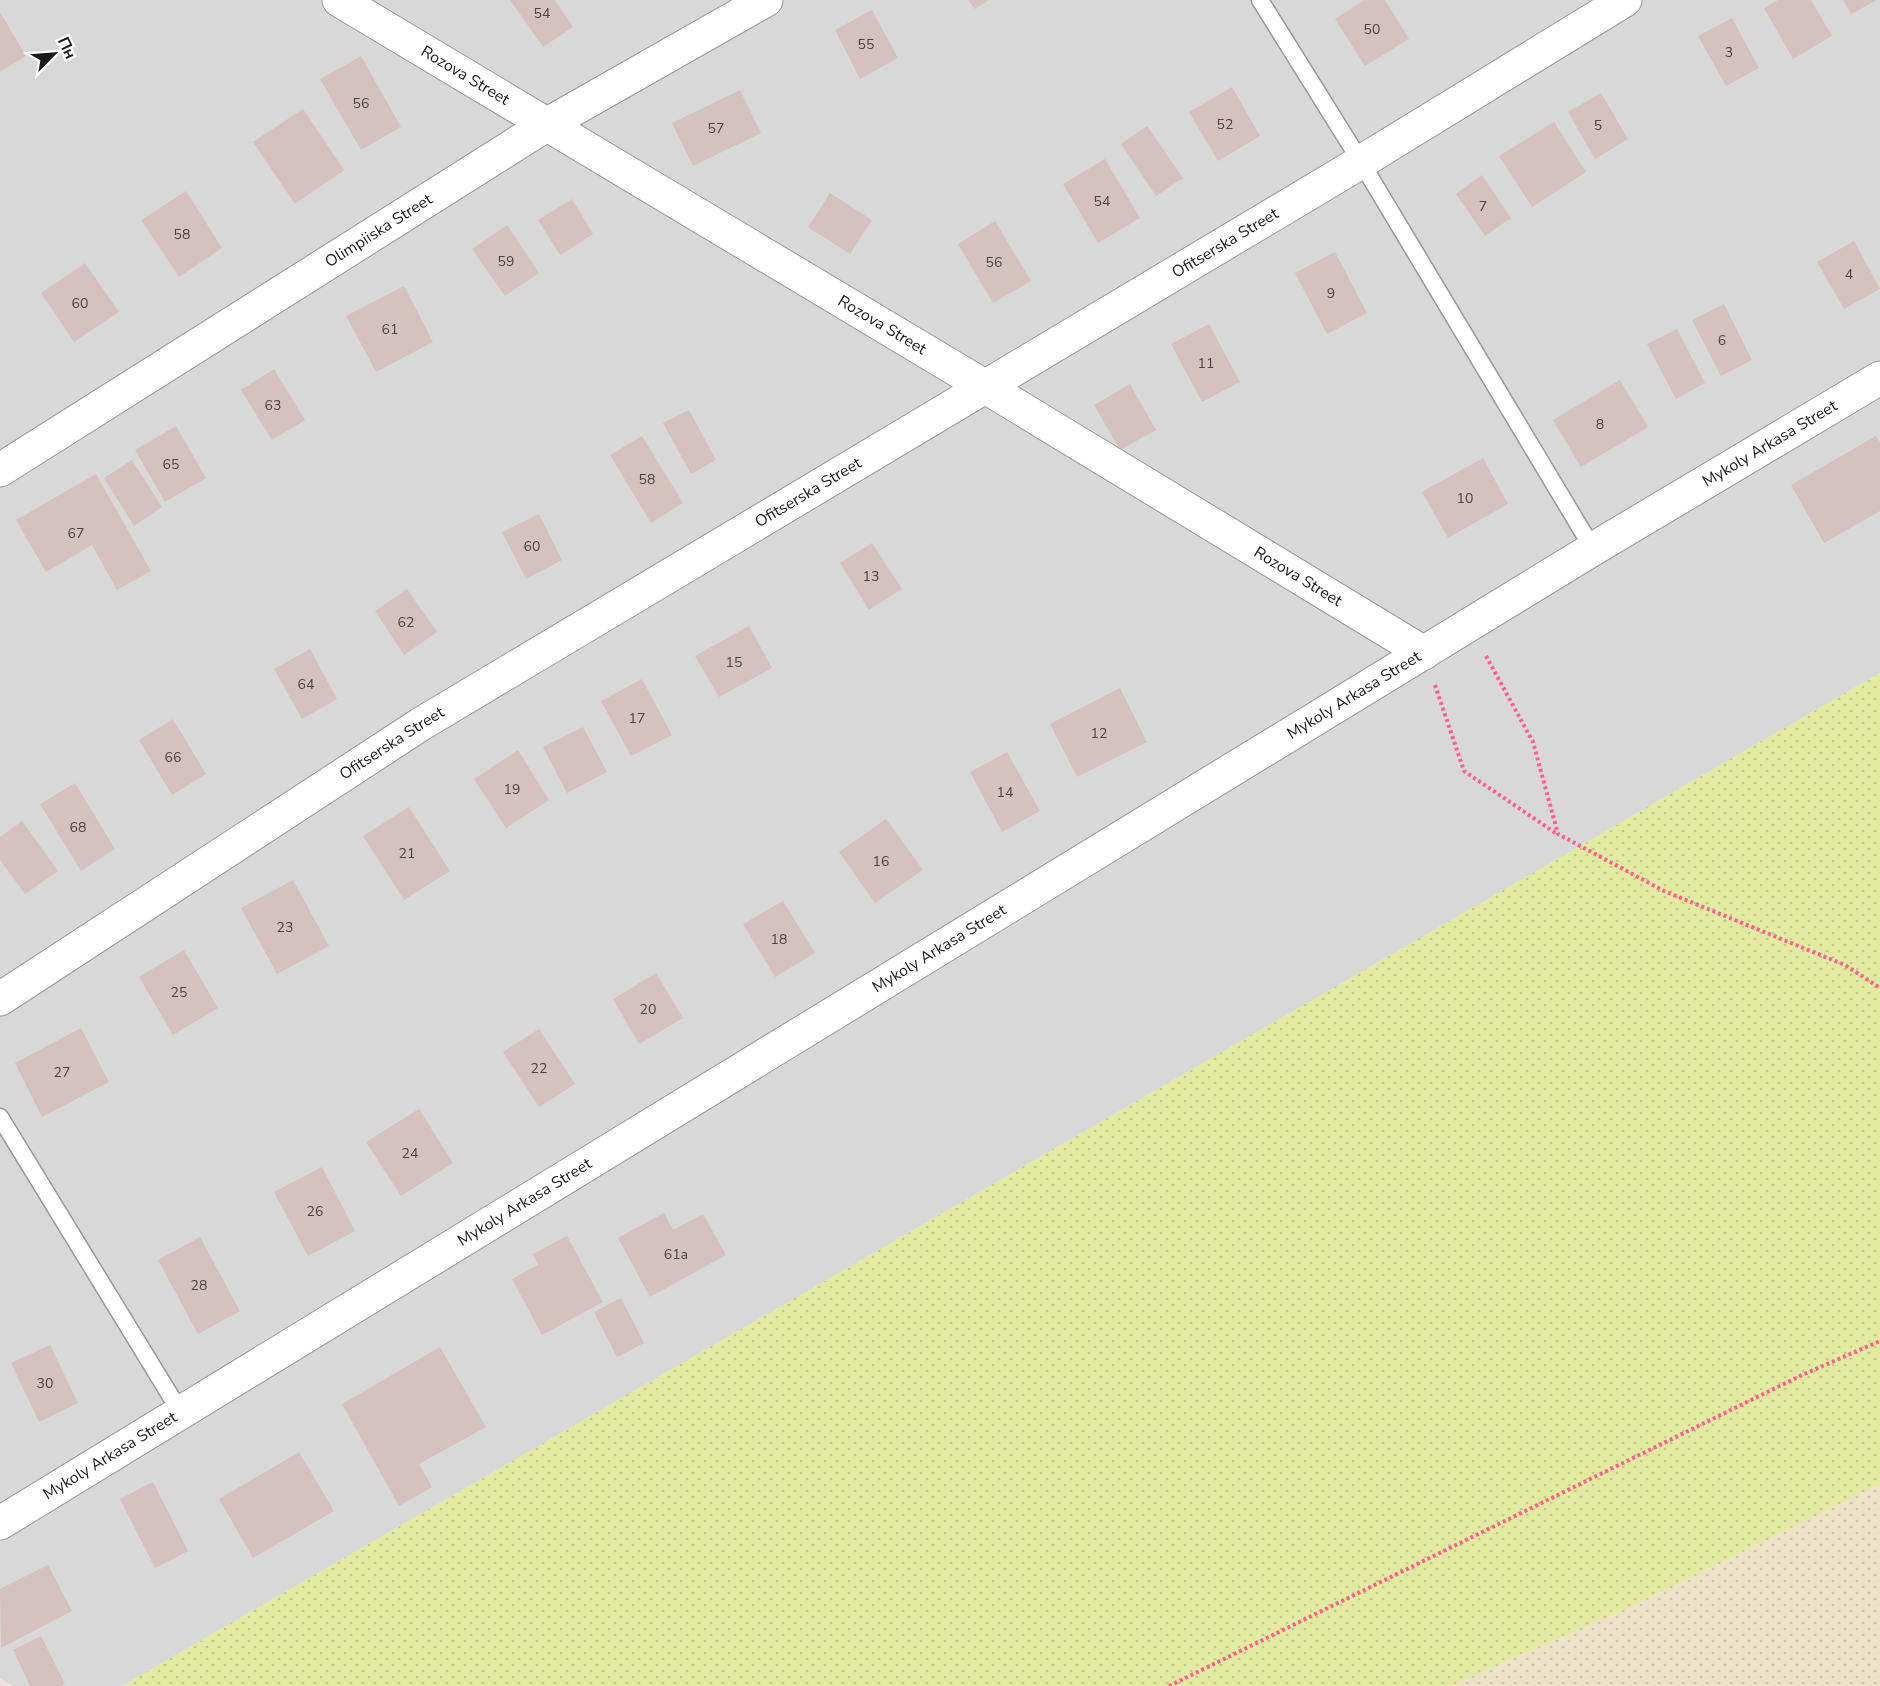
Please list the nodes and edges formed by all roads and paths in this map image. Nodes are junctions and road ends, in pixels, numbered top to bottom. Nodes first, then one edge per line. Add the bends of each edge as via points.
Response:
1 (339, 0) edge
2 (766, 0) edge
3 (1260, 0) edge
4 (1625, 0) edge
5 (546, 125) junction
6 (1361, 162) junction
7 (1880, 378) edge
8 (984, 386) junction
9 (0, 471) edge
10 (1593, 549) junction
11 (1472, 625) junction
12 (1424, 653) junction
13 (1558, 834) junction
14 (1880, 988) edge
15 (0, 999) edge
16 (0, 1117) edge
17 (1880, 1341) edge
18 (181, 1413) junction
19 (0, 1523) edge
20 (1169, 1686) edge

1 - 5 street, Rozova Street
2 - 5 street, Olimpiiska Street
3 - 6 lane
4 - 6 street, Ofitserska Street
5 - 8 street, Rozova Street
5 - 9 street, Olimpiiska Street
6 - 8 street, Ofitserska Street
6 - 10 lane
7 - 10 street, Mykoly Arkasa Street
8 - 12 street, Rozova Street
8 - 15 street, Ofitserska Street via 421,724
10 - 11 street, Mykoly Arkasa Street
11 - 12 street, Mykoly Arkasa Street
11 - 13 path via 1533,742
12 - 13 path via 1464,771
12 - 18 street, Mykoly Arkasa Street
13 - 14 path via 1664,891 1845,965
16 - 18 lane
17 - 20 path via 1802,1375
18 - 19 street, Mykoly Arkasa Street

